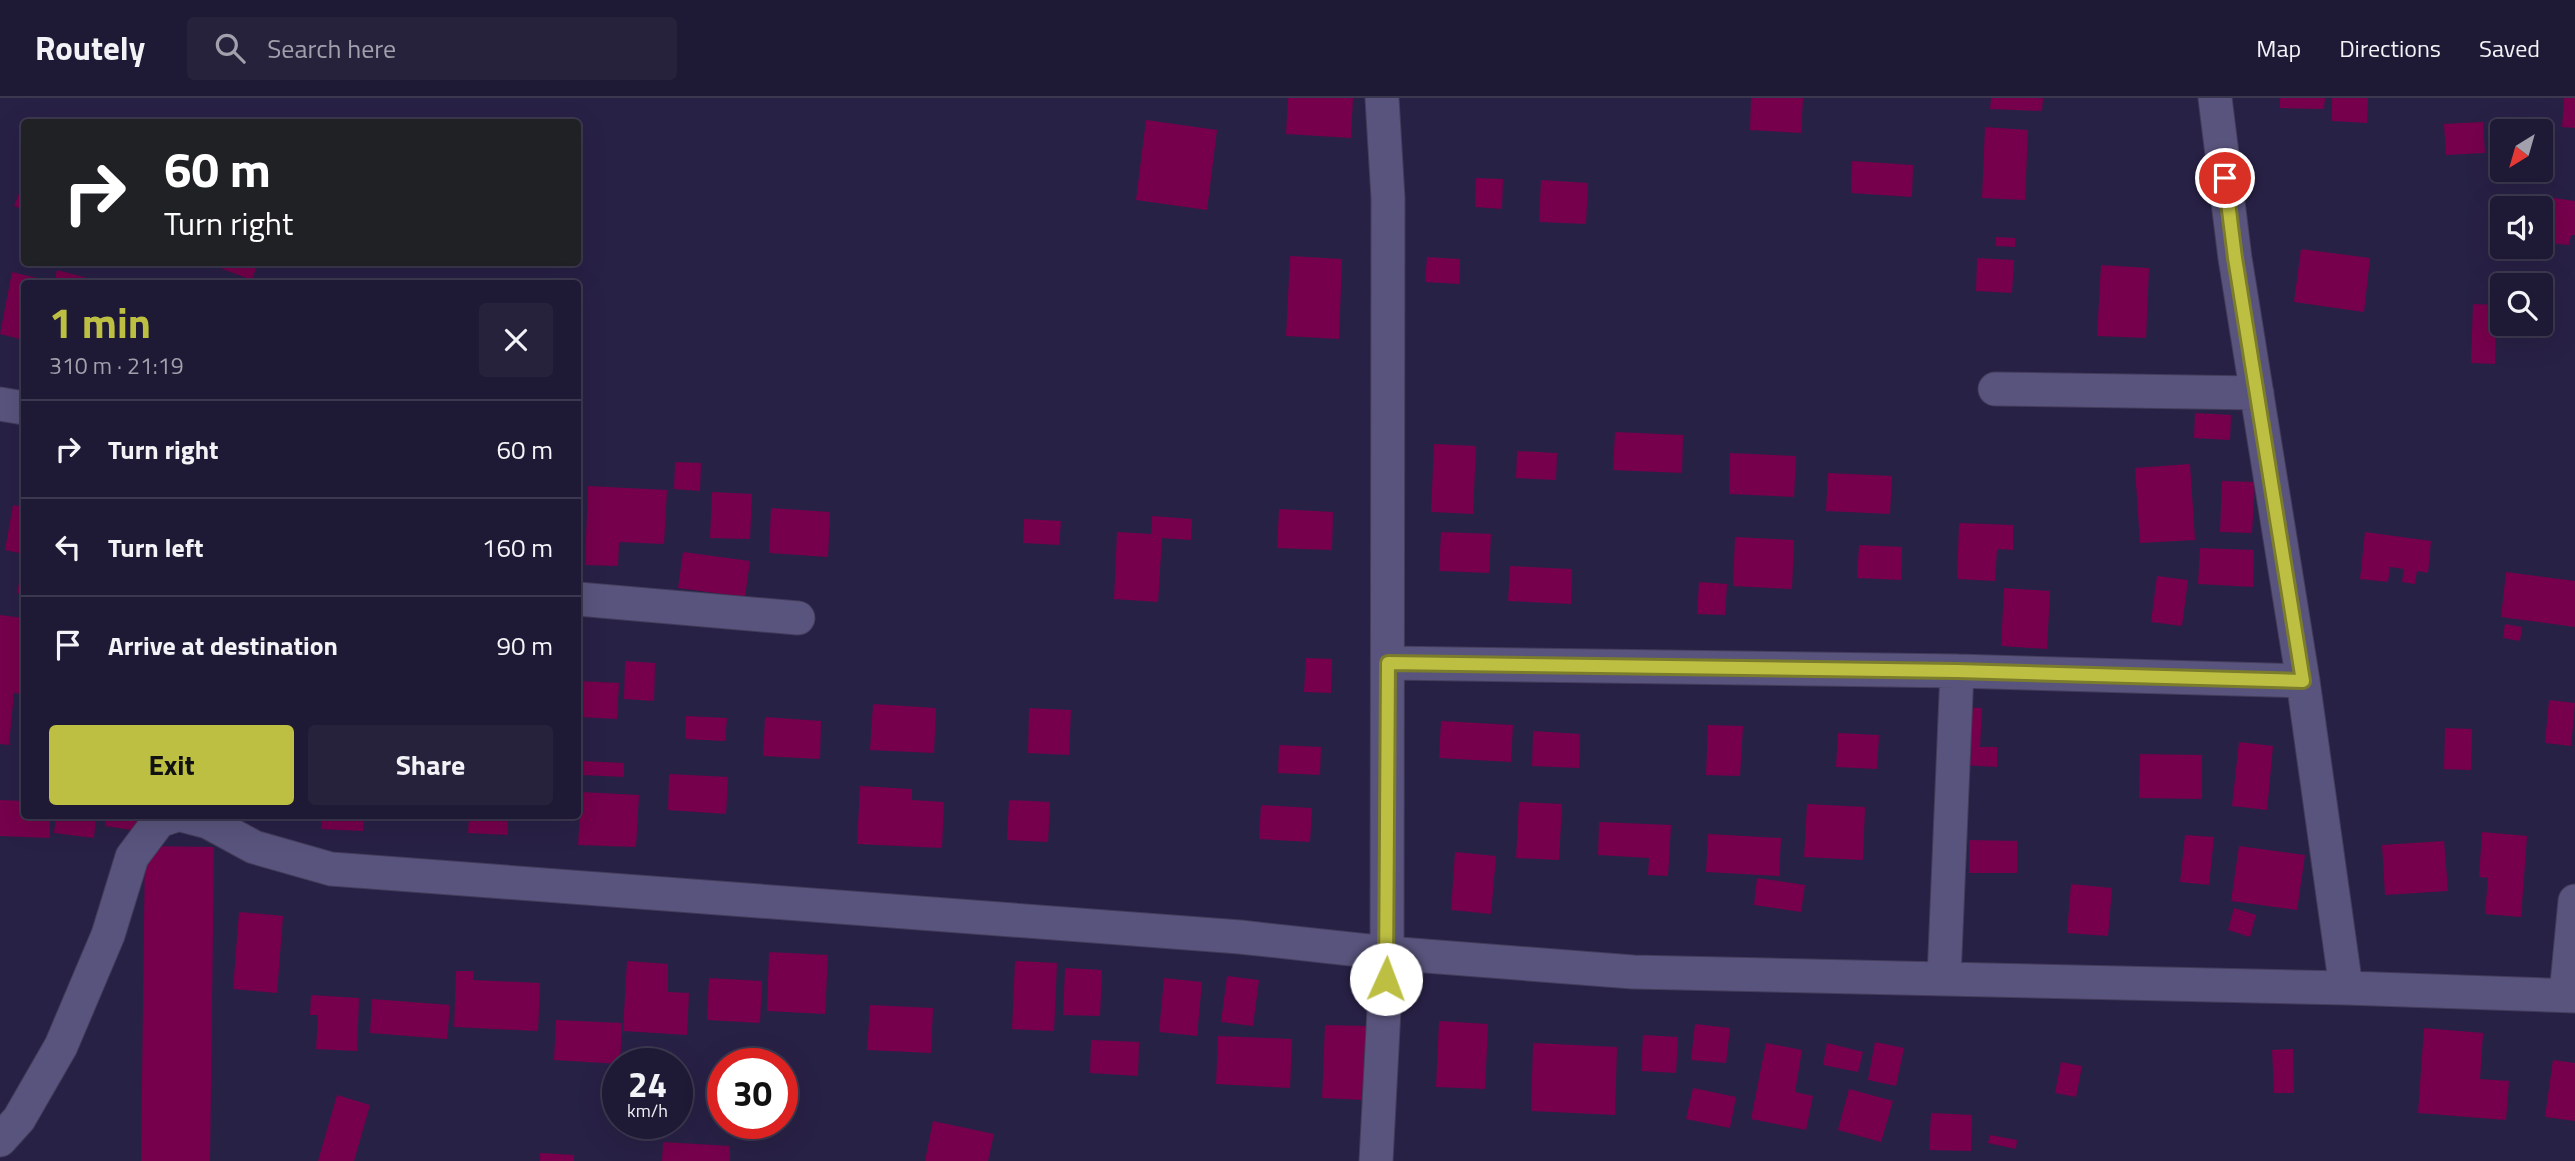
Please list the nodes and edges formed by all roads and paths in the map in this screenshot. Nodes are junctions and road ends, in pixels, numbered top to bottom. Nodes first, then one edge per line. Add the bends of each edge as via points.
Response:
1 (1382, 98) edge
2 (2215, 98) edge
3 (1995, 389) dead end
4 (2257, 393) junction
5 (0, 404) edge
6 (21, 408) edge
7 (581, 599) edge
8 (798, 618) dead end
9 (1388, 663) junction
10 (1957, 671) junction
11 (2303, 681) junction
12 (165, 819) edge
13 (197, 819) edge
14 (2575, 901) edge
15 (1387, 953) junction
16 (1944, 978) junction
17 (2346, 988) junction
18 (2570, 996) edge
19 (0, 1140) edge
20 (1376, 1161) edge

1 - 9 street via 1388,198
2 - 4 street
3 - 4 street
4 - 11 street
5 - 6 street
7 - 8 street
9 - 10 street
9 - 15 street
10 - 11 street
10 - 16 street
11 - 17 street
12 - 19 street via 132,857 108,935 61,1046 19,1119
13 - 15 street via 254,847 331,870 1240,937
14 - 18 street
15 - 16 street via 1633,972
15 - 20 street
16 - 17 street
17 - 18 street

